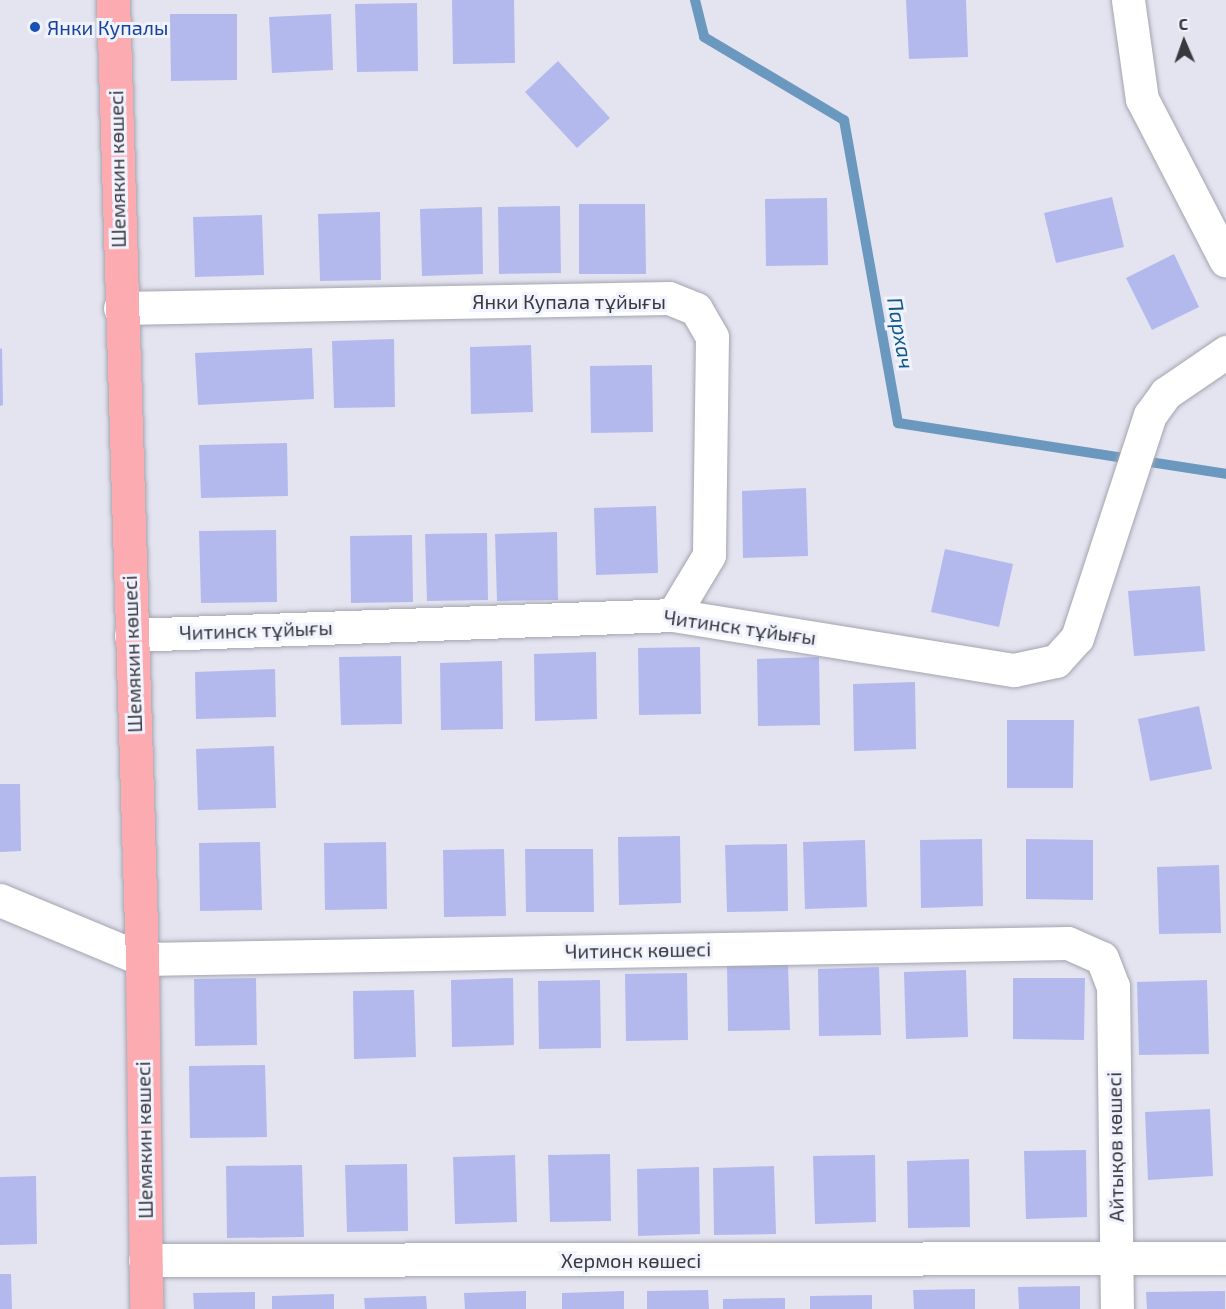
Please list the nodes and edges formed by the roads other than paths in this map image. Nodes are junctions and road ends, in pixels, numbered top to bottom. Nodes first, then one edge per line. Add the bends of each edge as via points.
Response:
1 (113, 0) edge
2 (1128, 0) edge
3 (1226, 261) edge
4 (120, 308) junction
5 (1226, 352) edge
6 (673, 615) junction
7 (131, 635) junction
8 (0, 900) edge
9 (142, 959) junction
10 (1113, 986) joint
11 (1226, 1258) edge
12 (1117, 1259) junction
13 (145, 1260) junction
14 (146, 1309) edge
15 (1117, 1309) edge

1 - 4 main road, Шемякин көшесі
2 - 3 street via 1142,99
4 - 6 street, Янки Купала тұйығы via 669,298 696,309 712,337 709,555
4 - 7 main road, Шемякин көшесі
5 - 6 street, Читинск тұйығы via 1166,393 1150,415 1127,495 1077,638 1056,661 1014,670
6 - 7 street, Читинск тұйығы
7 - 9 main road, Шемякин көшесі
8 - 9 street
9 - 10 street, Читинск көшесі via 1068,943 1102,958
9 - 13 main road, Шемякин көшесі
10 - 12 street, Айтықов көшесі
11 - 12 street, Хермон көшесі
12 - 13 street, Хермон көшесі
12 - 15 street, Айтықов көшесі
13 - 14 main road, Шемякин көшесі

